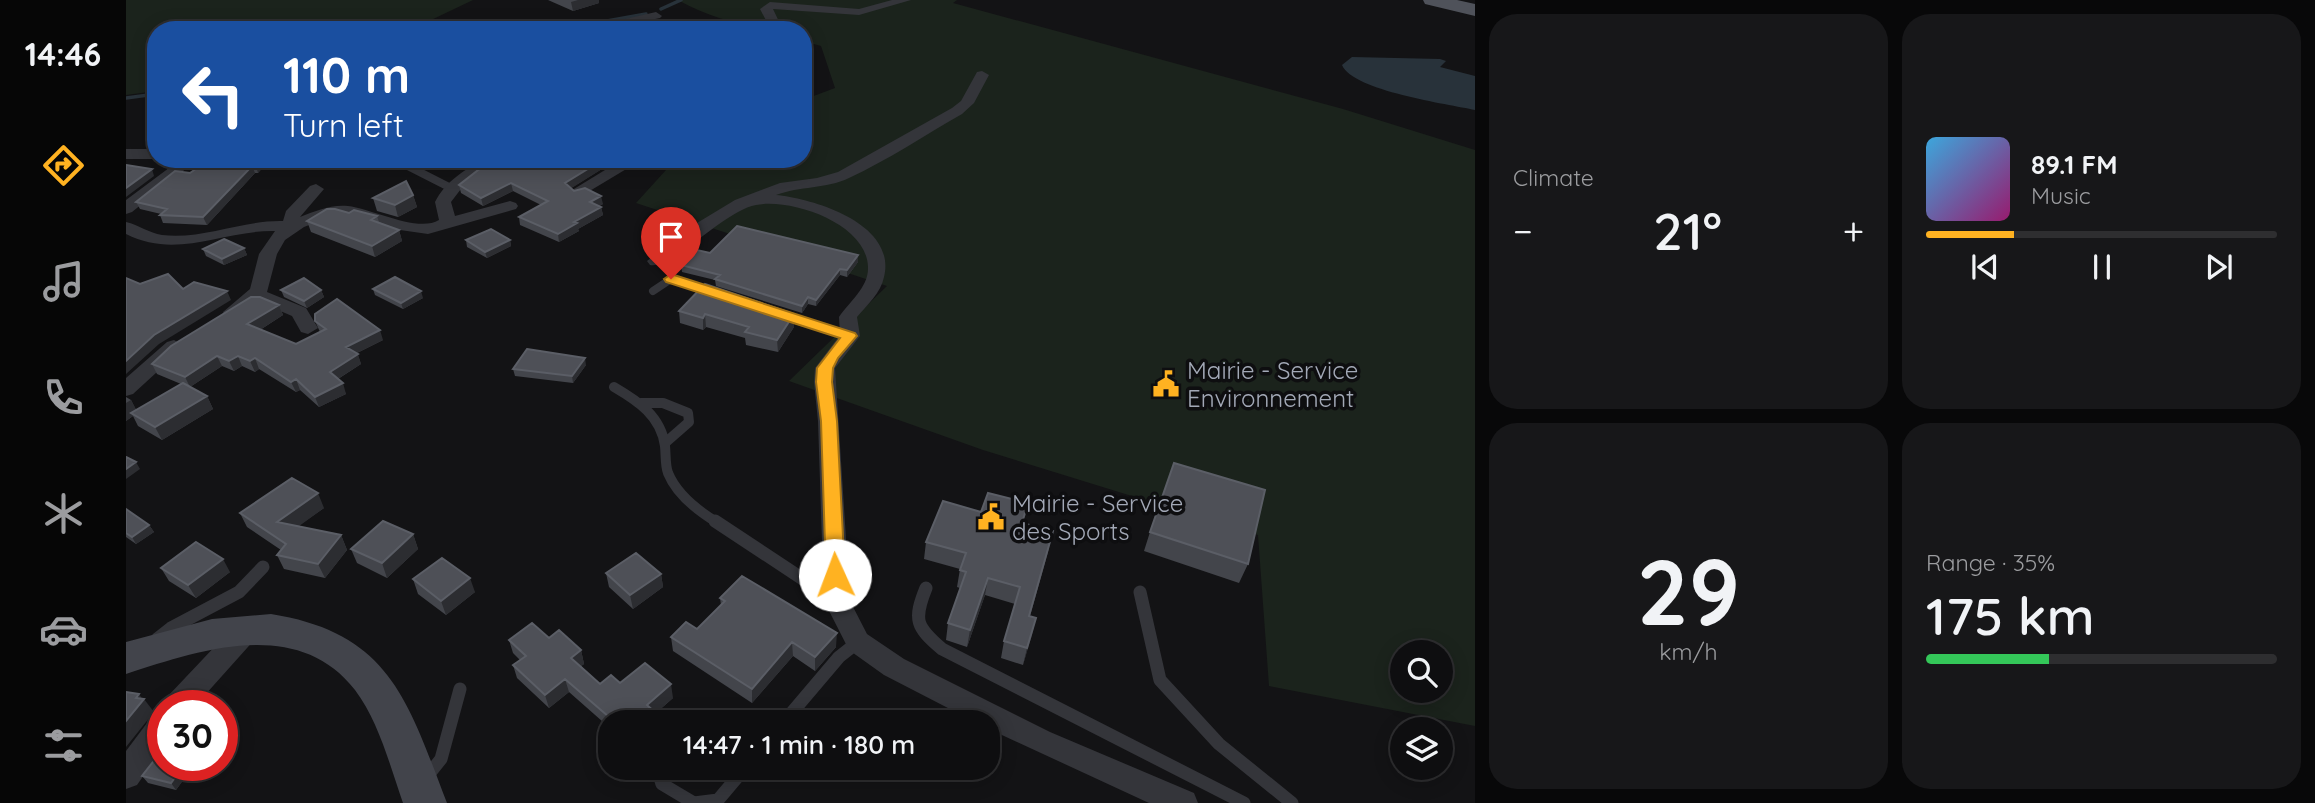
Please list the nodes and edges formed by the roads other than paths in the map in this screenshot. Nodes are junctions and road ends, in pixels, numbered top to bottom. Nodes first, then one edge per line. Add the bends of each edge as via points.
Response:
1 (905, 0) edge
2 (1432, 0) edge
3 (1475, 10) edge
4 (656, 16) dead end
5 (630, 21) edge
6 (772, 21) edge
7 (982, 75) dead end
8 (126, 154) edge
9 (147, 154) edge
10 (178, 168) edge
11 (412, 168) edge
12 (479, 168) edge
13 (615, 168) edge
14 (451, 188) junction
15 (316, 189) dead end
16 (576, 192) edge
17 (749, 201) junction
18 (510, 206) dead end
19 (126, 209) edge
20 (447, 222) junction
21 (289, 226) junction
22 (126, 227) edge
23 (656, 261) dead end
24 (653, 291) dead end
25 (256, 295) junction
26 (722, 295) edge
27 (773, 312) edge
28 (220, 320) edge
29 (309, 321) dead end
30 (850, 336) junction
31 (185, 339) edge
32 (614, 387) dead end
33 (126, 389) edge
34 (641, 402) junction
35 (665, 443) junction
36 (263, 567) dead end
37 (926, 588) dead end
38 (1140, 592) dead end
39 (837, 601) junction
40 (247, 630) junction
41 (858, 642) junction
42 (132, 656) edge
43 (460, 689) dead end
44 (192, 690) edge
45 (794, 710) edge
46 (147, 746) edge
47 (126, 775) edge
48 (661, 780) edge
49 (735, 780) edge
50 (422, 795) edge
51 (1183, 803) edge
52 (1244, 803) edge
53 (1292, 803) edge

1 - 6 street via 859,12 770,5 766,9
2 - 3 main road
4 - 5 street
7 - 17 street via 967,103 957,111 843,175 786,186
8 - 9 street
10 - 19 street
11 - 14 lane
12 - 14 street
13 - 16 street
14 - 20 street via 443,202
15 - 21 street via 292,215
17 - 23 street
17 - 30 street via 792,202 849,222 867,239 878,264 876,280 848,317
18 - 20 street
20 - 21 street via 427,230 342,211
21 - 22 street via 176,240 148,238
21 - 25 street via 272,243
24 - 26 lane via 671,279
25 - 28 street
25 - 29 street via 299,312
27 - 30 lane
30 - 39 street via 825,368 824,382
31 - 33 street
32 - 34 lane
34 - 35 lane
34 - 35 lane via 663,403 688,413 689,422
35 - 39 lane via 667,471 699,511
36 - 42 lane via 239,592 171,628
37 - 52 lane via 915,613 928,638 942,649
38 - 53 lane via 1160,680 1219,744
39 - 41 street
40 - 42 main road via 217,633
40 - 44 street
40 - 50 main road via 284,630 316,638 369,678 387,709
41 - 45 lane via 839,657
41 - 51 street via 894,667 1040,741
43 - 50 lane via 441,759
46 - 47 street
48 - 49 lane via 694,803 718,800

